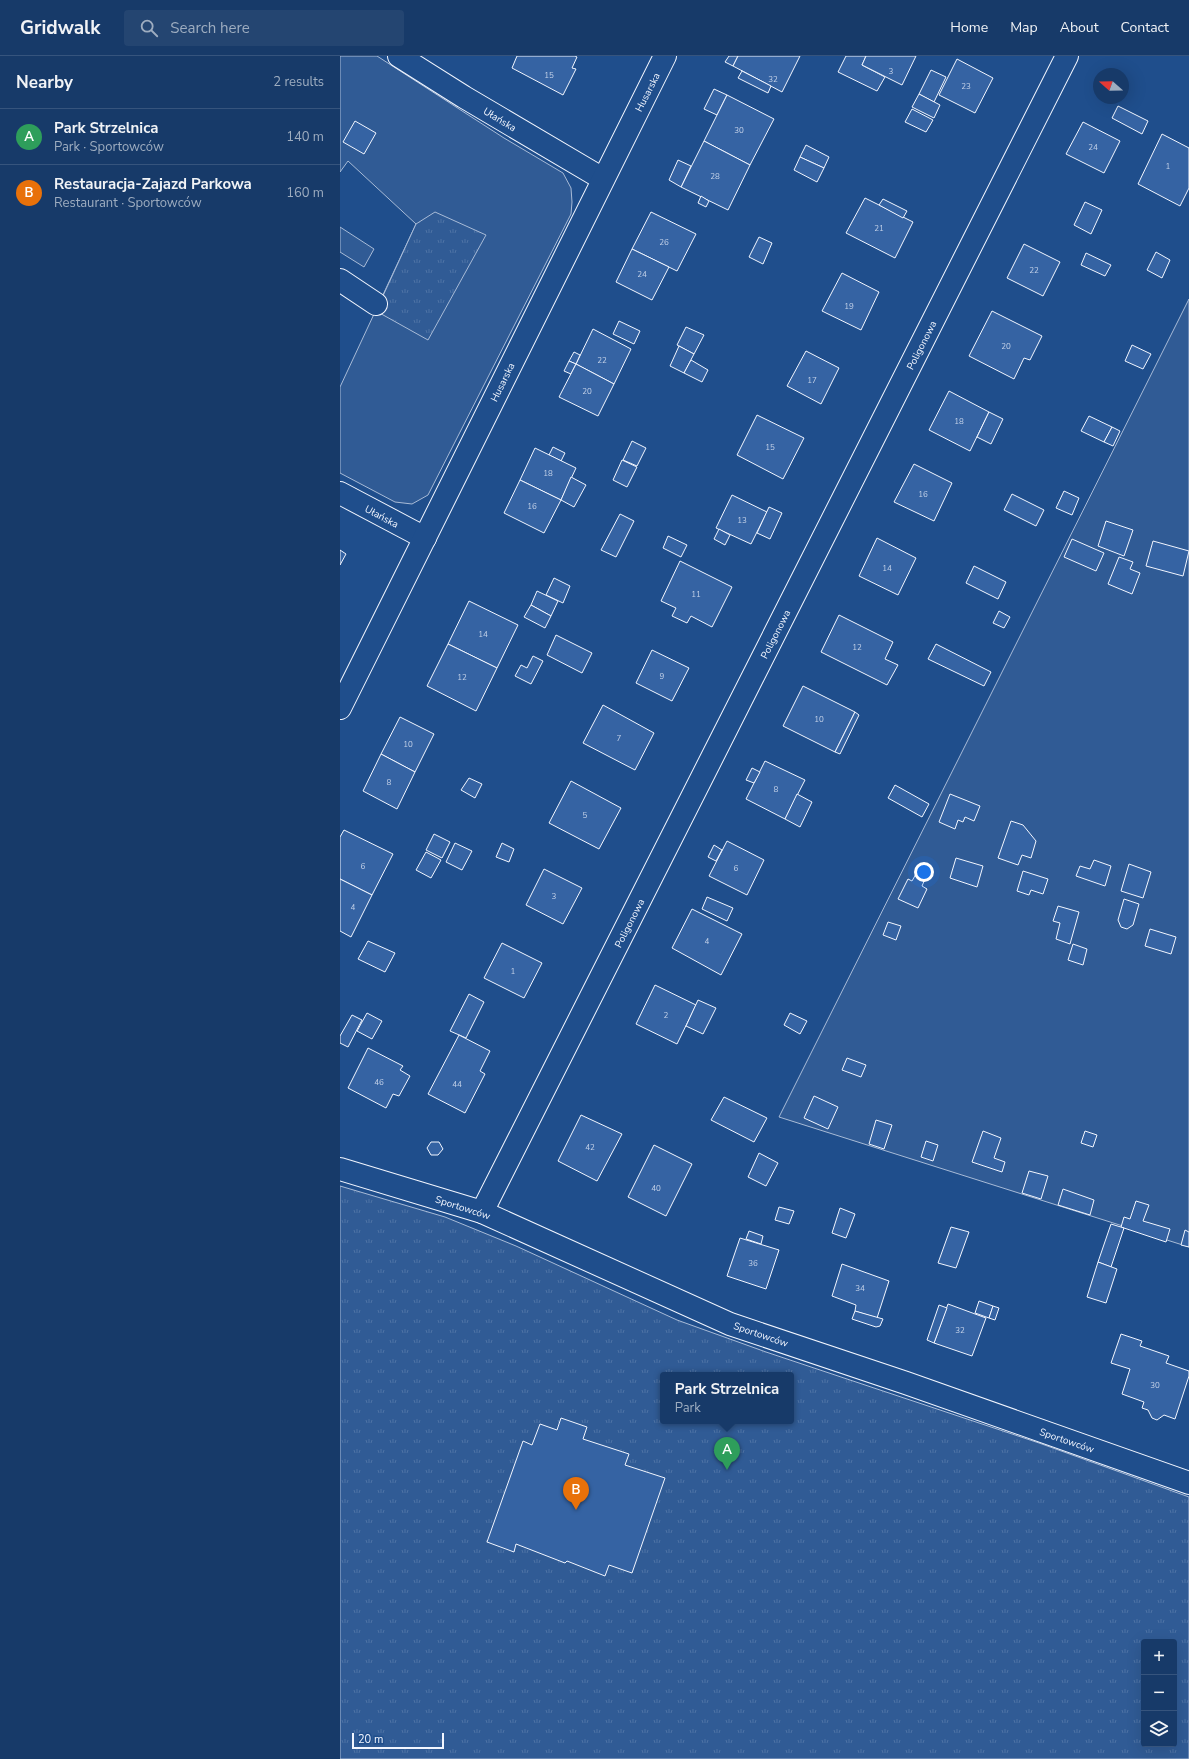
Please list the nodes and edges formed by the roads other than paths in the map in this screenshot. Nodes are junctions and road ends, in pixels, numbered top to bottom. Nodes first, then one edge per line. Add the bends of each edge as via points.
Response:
1 (399, 56) edge
2 (665, 56) edge
3 (1067, 56) edge
4 (603, 179) junction
5 (340, 280) edge
6 (376, 304) dead end
7 (340, 493) edge
8 (425, 538) junction
9 (340, 708) edge
10 (340, 1169) edge
11 (482, 1212) junction
12 (1189, 1483) edge

1 - 4 street, Ułańska
2 - 4 street, Husarska
3 - 11 street, Poligonowa
4 - 8 street, Husarska
5 - 6 street
7 - 8 street, Ułańska
8 - 9 street, Husarska
10 - 11 street, Sportowców
11 - 12 street, Sportowców via 730,1324

